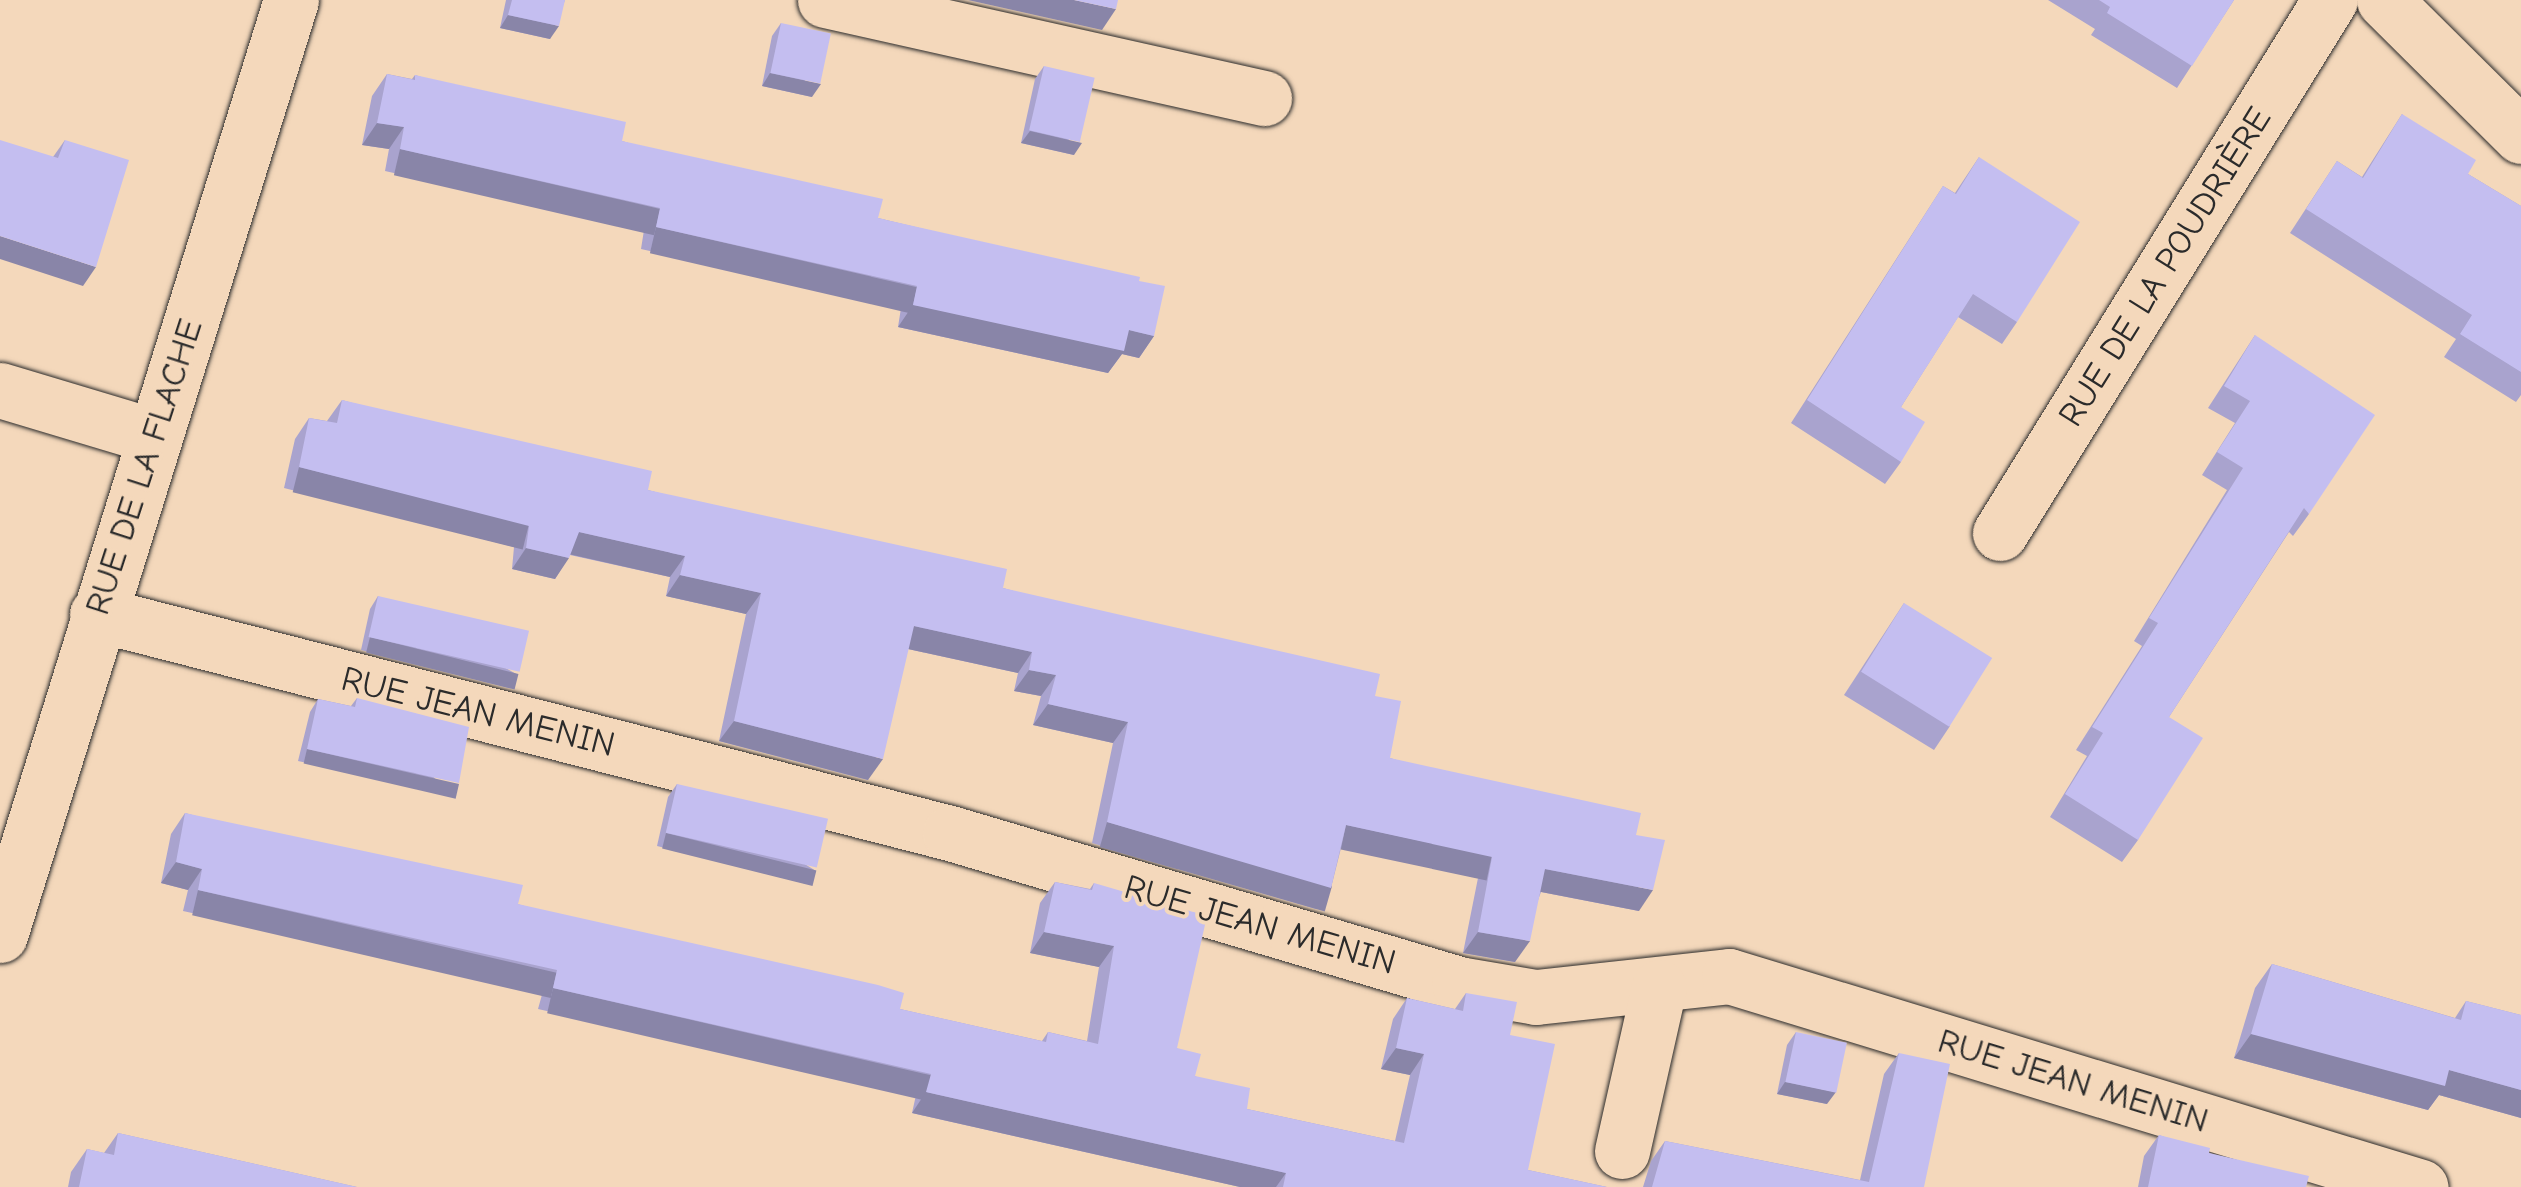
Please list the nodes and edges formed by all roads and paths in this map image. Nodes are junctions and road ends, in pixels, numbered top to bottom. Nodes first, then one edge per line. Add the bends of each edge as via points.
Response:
1 (292, 0) edge
2 (825, 0) edge
3 (2330, 0) edge
4 (2384, 0) edge
5 (1264, 98) dead end
6 (2521, 136) edge
7 (0, 390) edge
8 (153, 436) junction
9 (2000, 533) dead end
10 (97, 614) junction
11 (0, 935) edge
12 (1659, 987) junction
13 (1622, 1151) dead end
14 (2421, 1187) edge

1 - 8 street, RUE DE LA FLACHE
2 - 5 street
3 - 9 street, RUE DE LA POUDRIÈRE
4 - 6 street
7 - 8 street
8 - 10 street, RUE DE LA FLACHE
10 - 11 street, RUE DE LA FLACHE
10 - 12 street, RUE JEAN MENIN via 950,833 1459,984 1536,998
12 - 13 street
12 - 14 street, RUE JEAN MENIN via 1729,976

